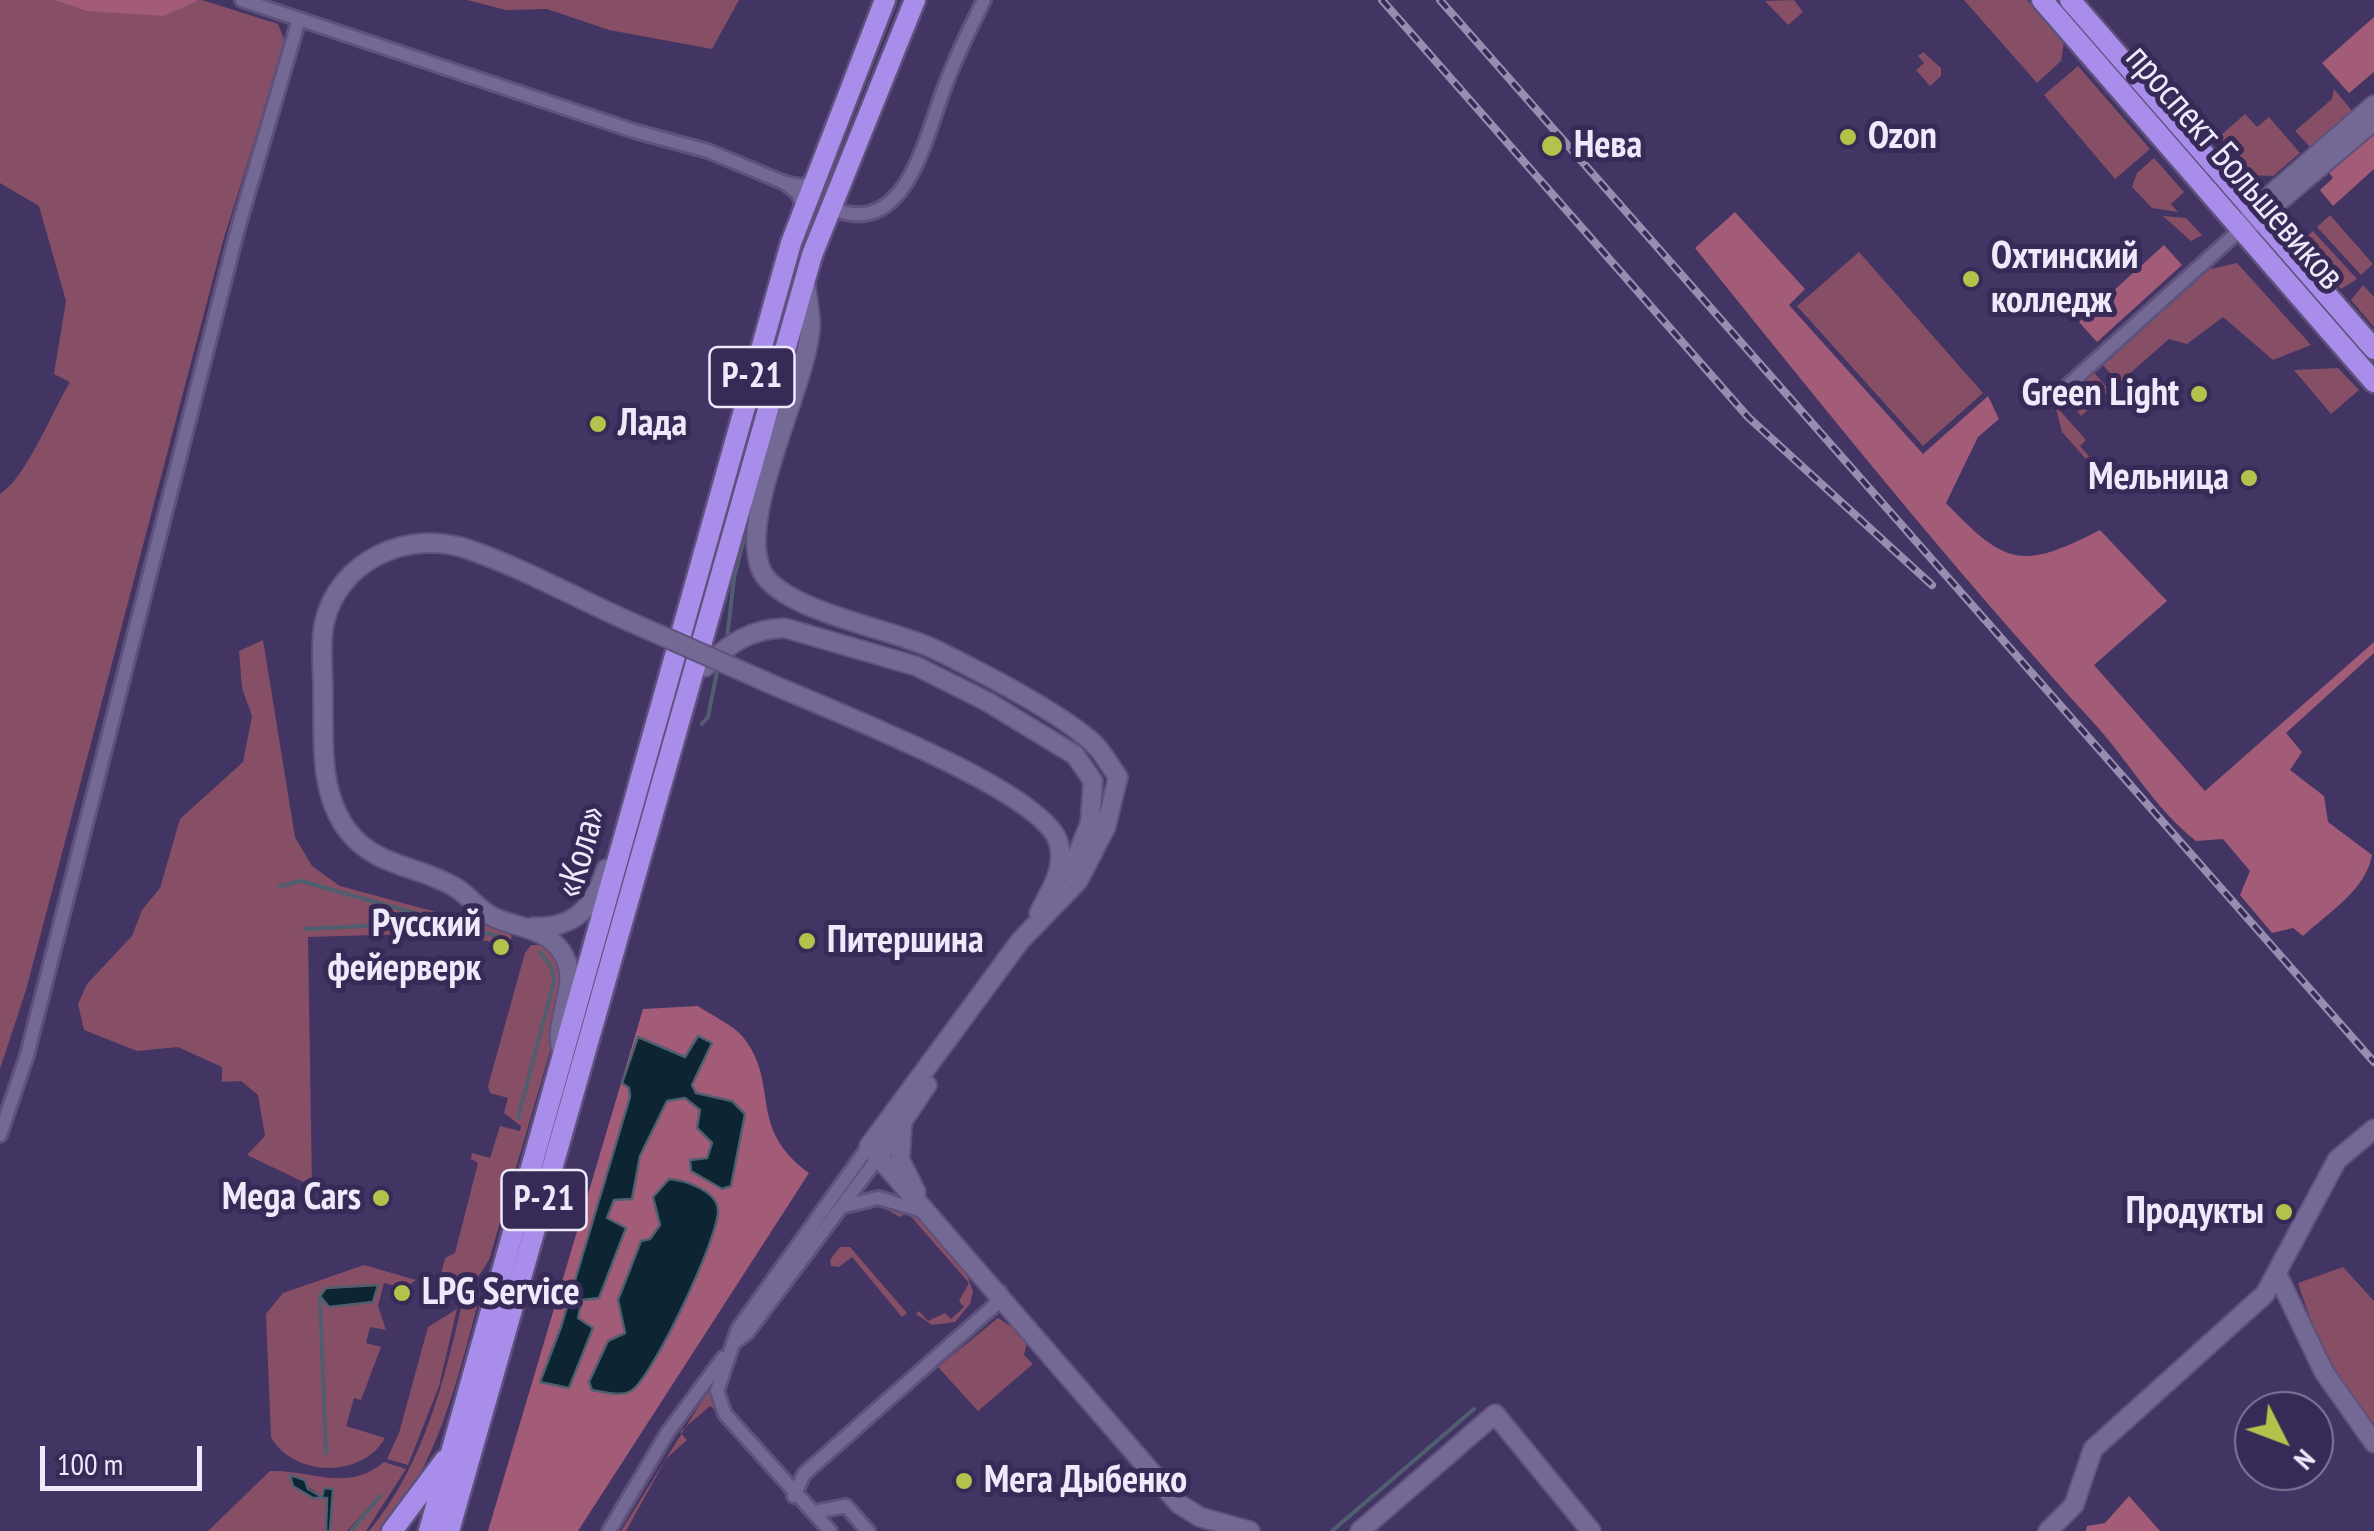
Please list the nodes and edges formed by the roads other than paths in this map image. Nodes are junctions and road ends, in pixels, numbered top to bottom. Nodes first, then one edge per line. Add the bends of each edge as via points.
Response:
1 (242, 0) edge
2 (885, 0) edge
3 (915, 0) edge
4 (984, 0) edge
5 (2042, 0) edge
6 (2070, 0) edge
7 (299, 20) junction
8 (2374, 105) edge
9 (2374, 121) edge
10 (785, 183) junction
11 (808, 194) junction
12 (829, 208) junction
13 (2257, 215) junction
14 (2242, 229) junction
15 (805, 280) junction
16 (2372, 345) edge
17 (2374, 382) edge
18 (2053, 399) dead end
19 (691, 681) junction
20 (630, 810) junction
21 (522, 926) junction
22 (1032, 927) junction
23 (562, 1052) junction
24 (906, 1117) junction
25 (2374, 1129) edge
26 (0, 1135) edge
27 (875, 1149) junction
28 (918, 1201) junction
29 (841, 1207) junction
30 (2278, 1276) junction
31 (999, 1292) junction
32 (984, 1315) junction
33 (1015, 1318) junction
34 (1037, 1336) junction
35 (735, 1342) junction
36 (2374, 1444) edge
37 (452, 1450) junction
38 (794, 1496) junction
39 (814, 1512) junction
40 (392, 1531) edge
41 (429, 1531) edge
42 (449, 1531) edge
43 (609, 1531) edge
44 (830, 1531) edge
45 (868, 1531) edge
46 (1250, 1531) edge
47 (1360, 1531) edge
48 (1591, 1531) edge
49 (2048, 1531) edge

1 - 7 street
2 - 11 main road, «Кола»
3 - 12 main road, «Кола»
4 - 12 street via 956,56 913,177 896,197 859,218
5 - 14 main road, проспект Большевиков
6 - 13 main road, проспект Большевиков
7 - 10 street via 708,151
7 - 26 street via 238,228 27,1056
8 - 13 street
9 - 13 street
10 - 11 street
10 - 11 street
11 - 20 main road, «Кола» / Р-21
12 - 15 main road, «Кола» / Р-21
13 - 14 street
13 - 16 main road, проспект Большевиков
14 - 17 main road, проспект Большевиков
14 - 18 street
15 - 19 main road, «Кола» / Р-21
15 - 22 street via 811,331 769,472 757,542 760,568 795,600 932,647 1092,742 1118,778 1106,826 1078,881
19 - 22 street via 734,640 785,628 916,666 1075,756 1093,781 1090,823 1072,870
19 - 42 main road, «Кола» / Р-21
20 - 21 street via 587,908 560,926
20 - 23 main road, «Кола» / Р-21
21 - 22 street, bridge via 492,917 453,886 378,858 346,829 329,794 324,624 349,575 391,548 465,548 984,780 1032,810 1060,844 1061,868
21 - 23 street via 552,940 567,961 569,986 556,1036
22 - 24 street via 1028,945
22 - 27 street
23 - 37 main road, «Кола» / Р-21
24 - 27 street
24 - 28 street via 900,1160
25 - 30 street via 2337,1160
27 - 28 street
27 - 29 street
27 - 35 street via 738,1328
28 - 29 street via 878,1198
28 - 31 street
29 - 35 street
30 - 36 street via 2324,1372
30 - 49 street via 2241,1318 2093,1449 2074,1505
31 - 32 street
31 - 33 street
31 - 34 street
32 - 33 street
32 - 38 street via 804,1474
33 - 34 street
34 - 46 street via 1179,1504
35 - 38 street via 719,1380 718,1402
35 - 43 street via 668,1432
37 - 40 main road
37 - 41 main road, «Кола» / Р-21
38 - 39 street
39 - 44 street
39 - 45 street via 846,1506
47 - 48 street via 1494,1414

